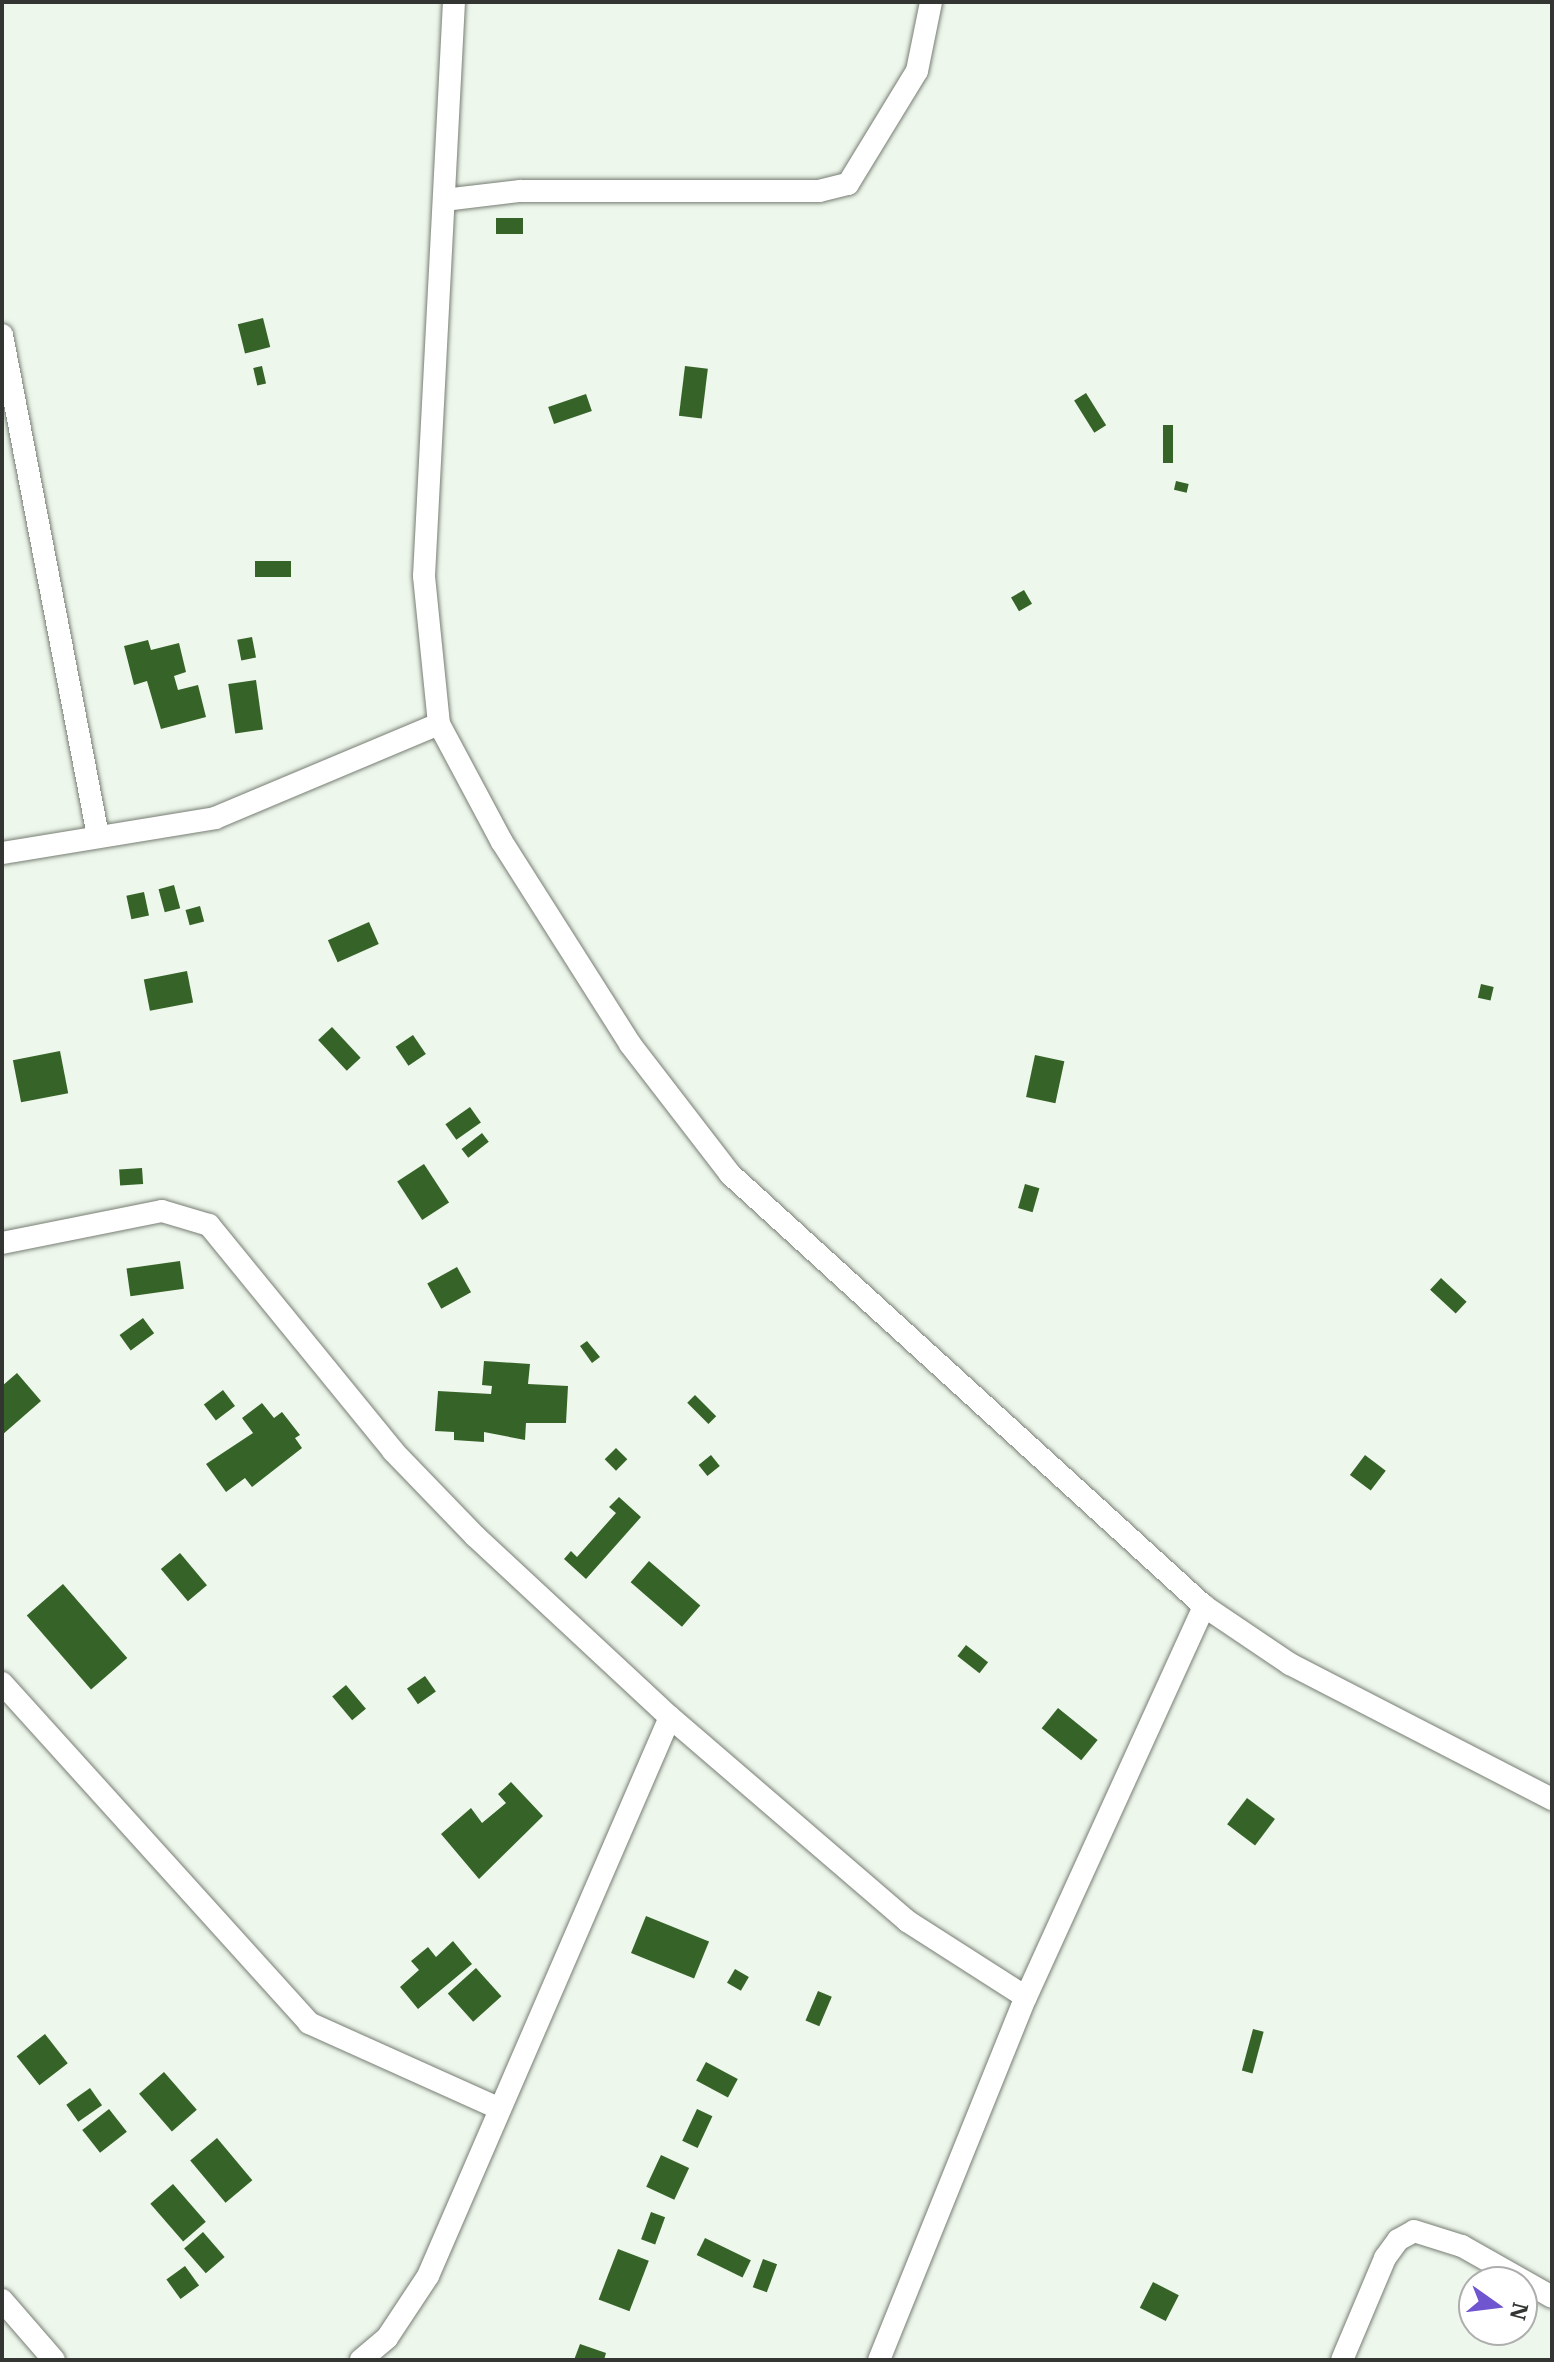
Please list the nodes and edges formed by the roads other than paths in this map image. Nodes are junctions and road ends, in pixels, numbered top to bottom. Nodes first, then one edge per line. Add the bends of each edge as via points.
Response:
1 (454, 2) edge
2 (931, 2) edge
3 (444, 200) junction
4 (2, 335) edge
5 (9, 416) edge
6 (439, 724) junction
7 (98, 836) junction
8 (2, 853) edge
9 (2, 1243) edge
10 (1204, 1606) junction
11 (2, 1683) edge
12 (670, 1717) junction
13 (1552, 1799) edge
14 (1026, 1997) junction
15 (500, 2109) junction
16 (1552, 2297) edge
17 (2, 2300) edge
18 (54, 2360) edge
19 (361, 2360) edge
20 (879, 2360) edge
21 (1342, 2360) edge

1 - 3 street
2 - 3 street via 917,71 848,184 819,191 520,191
3 - 6 street via 424,576
4 - 5 street
5 - 7 street
6 - 7 street via 215,818
6 - 10 street via 502,842 630,1044 730,1174
7 - 8 street
9 - 12 street via 162,1211 209,1225 393,1451 475,1536
10 - 13 street via 1290,1664
10 - 14 street
11 - 15 street via 309,2023
12 - 14 street via 907,1921
12 - 15 street
14 - 20 street
15 - 19 street via 411,2308
16 - 21 street via 1462,2246 1414,2231 1398,2240 1385,2258
17 - 18 street

